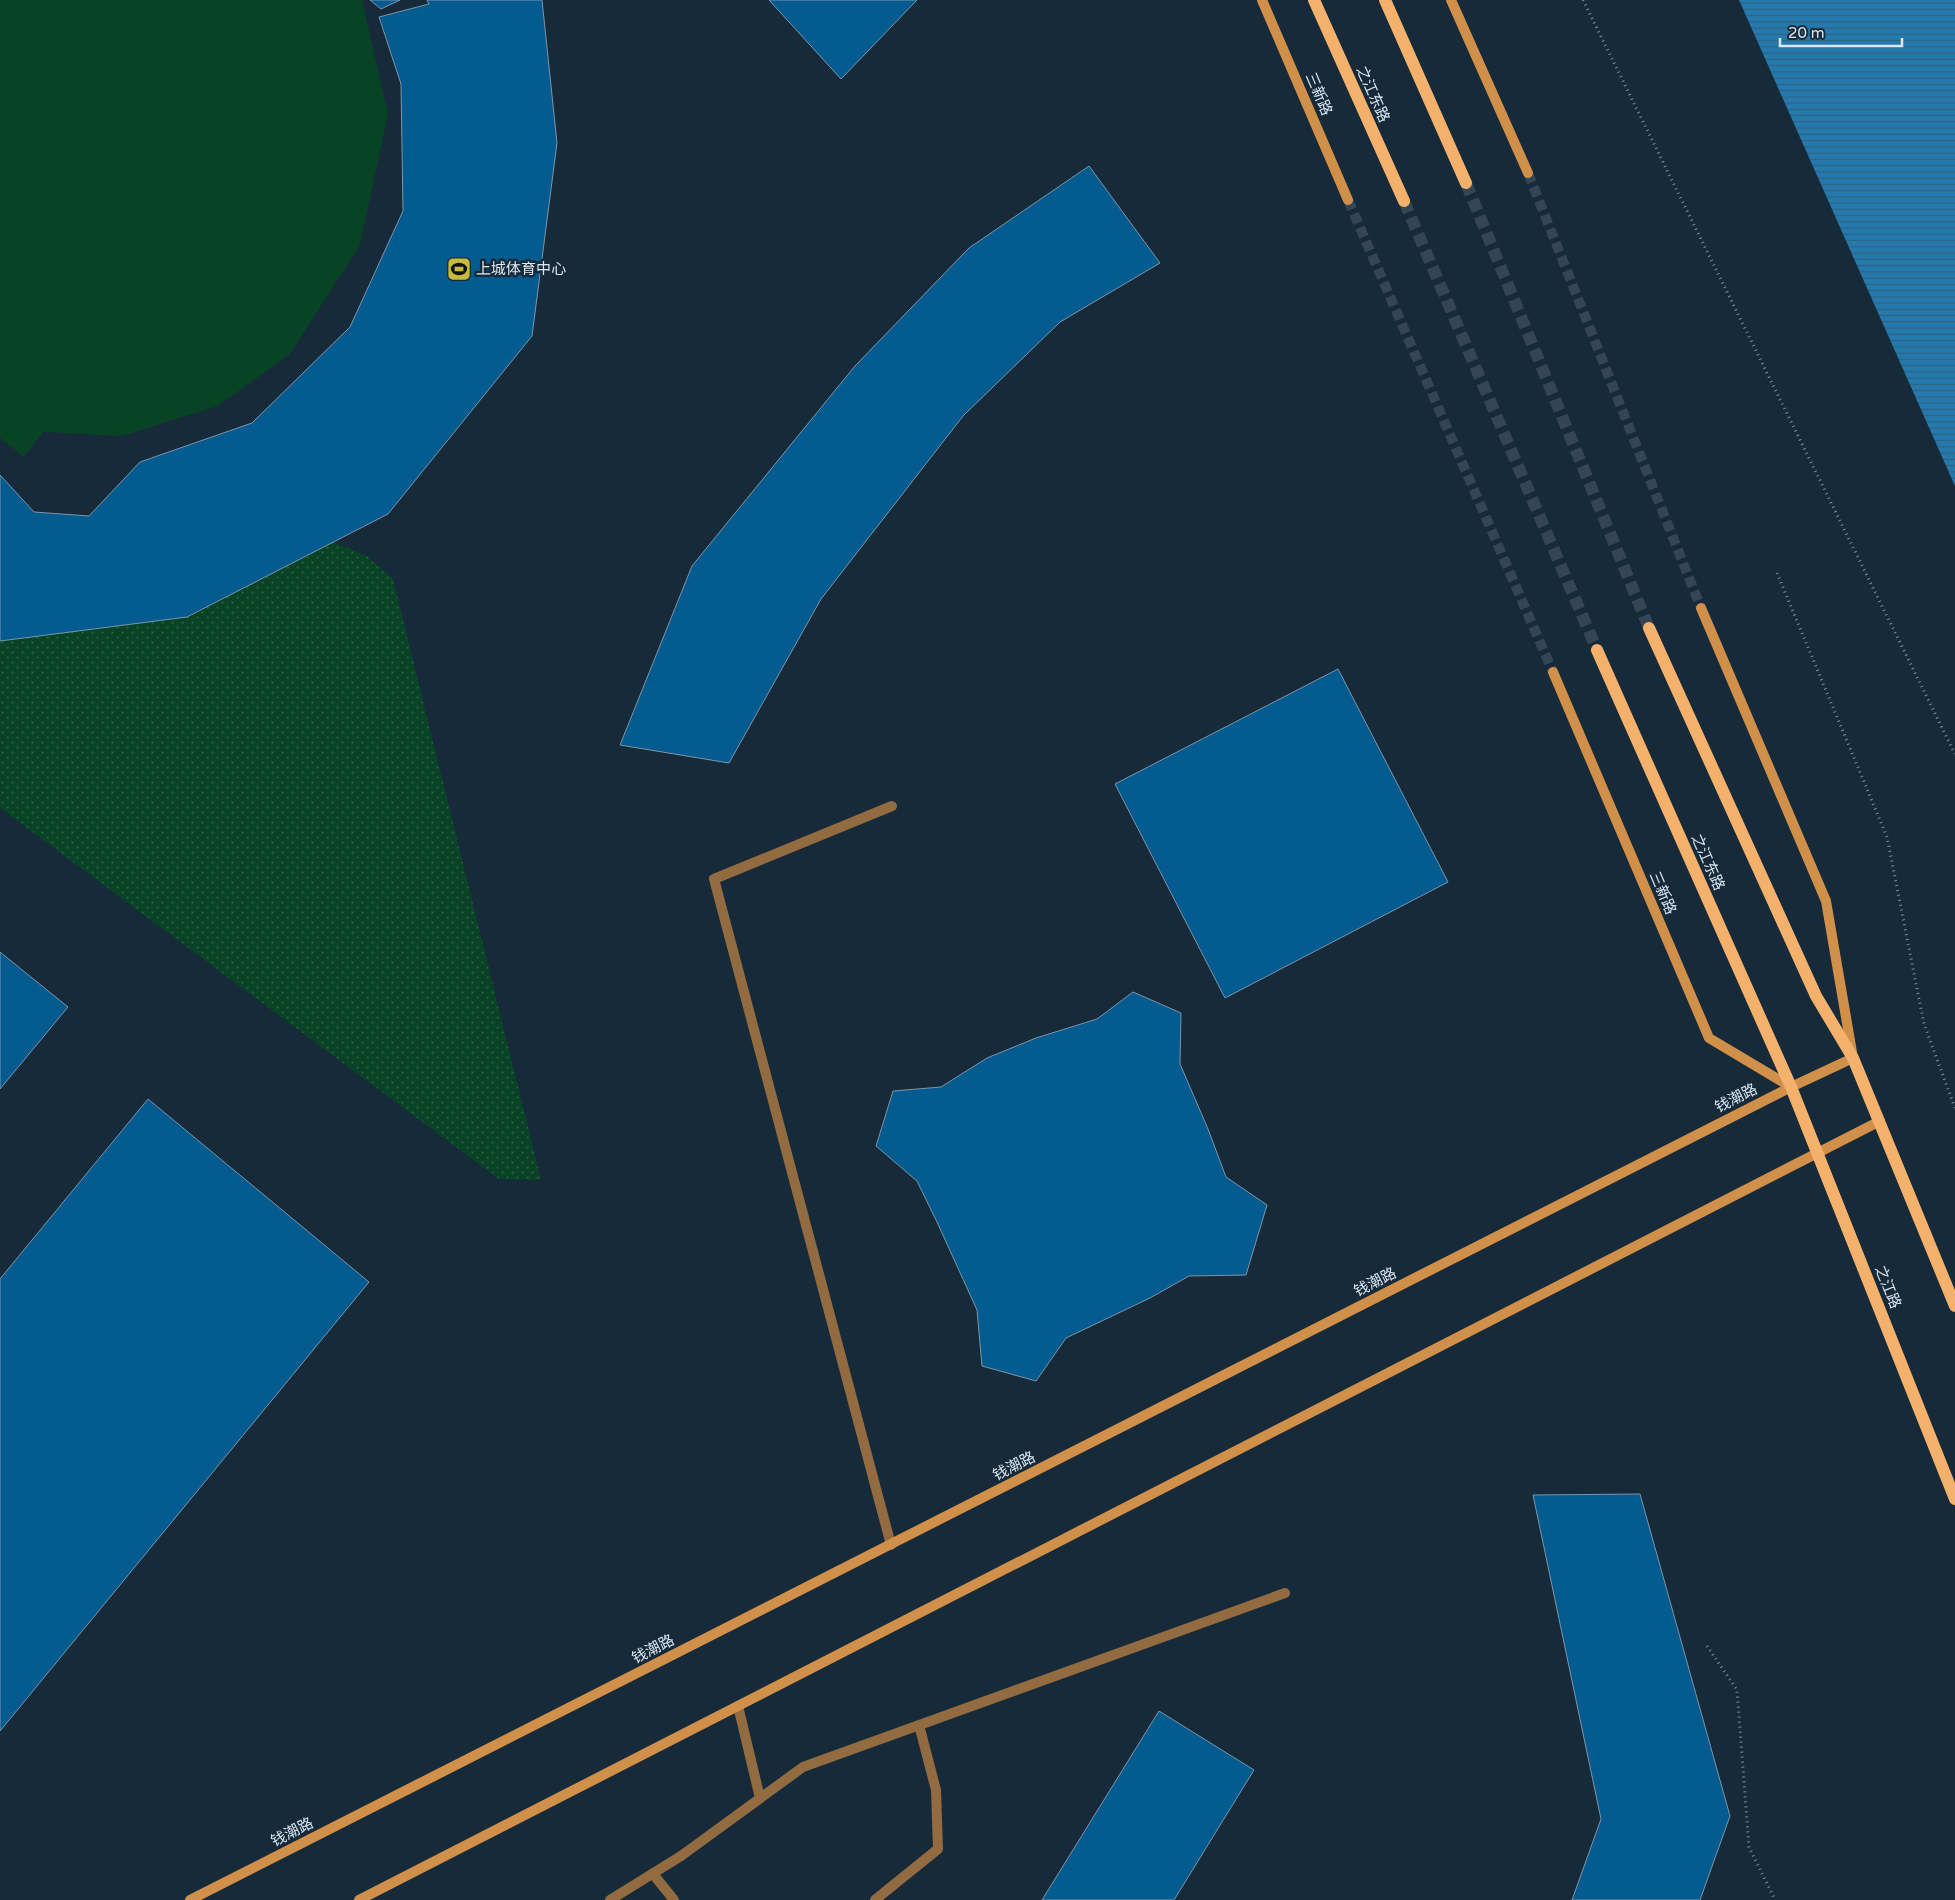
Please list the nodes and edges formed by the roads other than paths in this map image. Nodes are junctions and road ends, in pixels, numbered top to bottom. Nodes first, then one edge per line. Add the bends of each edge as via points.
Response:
1 (1262, 0) edge
2 (1314, 0) edge
3 (1385, 0) edge
4 (1451, 0) edge
5 (1528, 173) tunnel mouth
6 (1466, 183) tunnel mouth
7 (1348, 200) tunnel mouth
8 (1404, 201) tunnel mouth
9 (1701, 608) tunnel mouth
10 (1649, 628) tunnel mouth
11 (1596, 650) tunnel mouth
12 (1553, 672) tunnel mouth
13 (892, 806) dead end
14 (1853, 1058) junction
15 (1791, 1087) junction
16 (1880, 1121) junction
17 (1817, 1153) junction
18 (1955, 1306) edge
19 (1955, 1499) edge
20 (891, 1545) junction
21 (1285, 1593) dead end
22 (738, 1706) junction
23 (918, 1725) junction
24 (760, 1798) junction
25 (653, 1874) junction
26 (190, 1900) edge
27 (359, 1900) edge
28 (610, 1900) edge
29 (674, 1900) edge
30 (875, 1900) edge

1 - 7 main road, 三新路
2 - 8 main road, 之江东路
3 - 6 main road
4 - 5 main road
9 - 14 main road via 1826,901
10 - 14 main road via 1816,996
11 - 15 main road, 之江东路
12 - 15 main road, 三新路 via 1709,1038
13 - 20 lane via 714,879
14 - 15 main road, 钱潮路
14 - 16 main road
15 - 17 main road, 之江路
15 - 20 main road, 钱潮路
16 - 17 main road
16 - 18 main road
17 - 19 main road, 之江路
17 - 22 main road
20 - 26 main road, 钱潮路
21 - 23 lane
22 - 24 lane
22 - 27 main road
23 - 24 lane via 803,1768
23 - 30 lane via 936,1790 938,1849
24 - 25 lane
25 - 28 lane
25 - 29 lane

